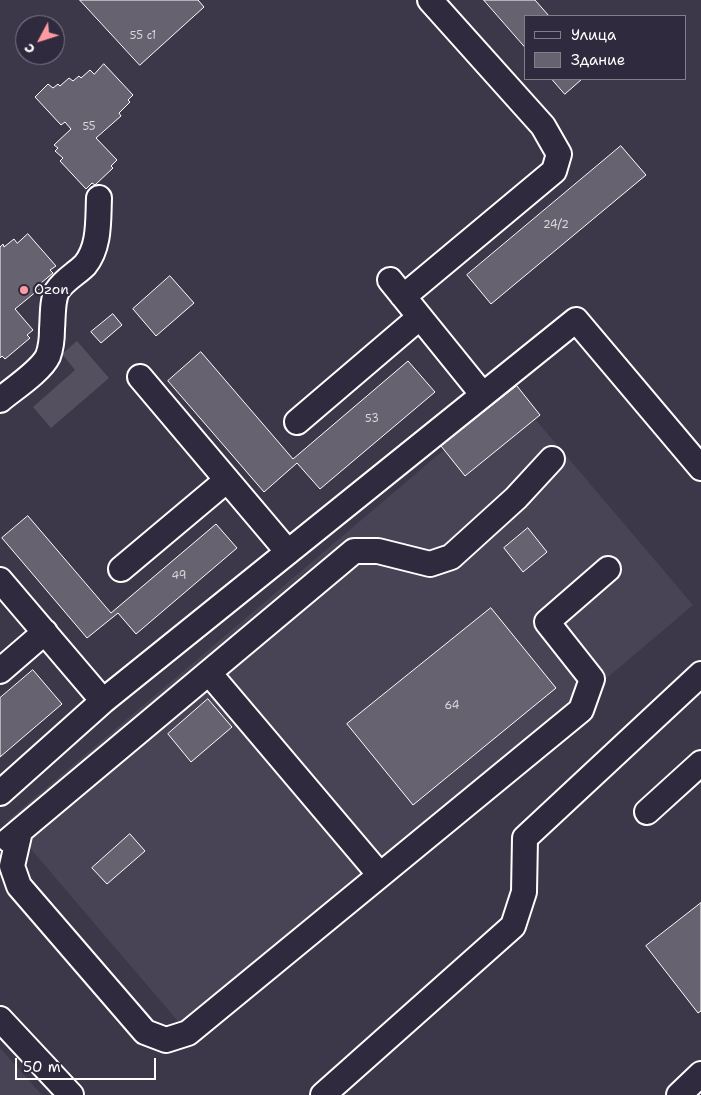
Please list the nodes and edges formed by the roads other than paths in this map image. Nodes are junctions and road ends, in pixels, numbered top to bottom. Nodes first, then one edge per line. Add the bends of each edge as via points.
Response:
1 (430, 0) edge
2 (99, 198) dead end
3 (420, 317) junction
4 (140, 377) dead end
5 (483, 395) junction
6 (0, 400) edge
7 (297, 422) dead end
8 (552, 458) dead end
9 (701, 468) edge
10 (227, 480) junction
11 (288, 552) junction
12 (121, 569) dead end
13 (608, 569) dead end
14 (0, 580) edge
15 (45, 632) junction
16 (0, 671) edge
17 (209, 673) junction
18 (701, 674) edge
19 (103, 701) junction
20 (701, 764) edge
21 (0, 793) edge
22 (647, 812) dead end
23 (20, 831) junction
24 (0, 847) edge
25 (380, 875) junction
26 (0, 1019) edge
27 (701, 1074) edge
28 (71, 1095) edge
29 (323, 1095) edge
30 (679, 1095) edge

1 - 3 lane via 543,126 559,154 554,170 409,292 396,288
2 - 6 lane via 96,242 85,265 57,292 47,356 39,367
3 - 5 lane
3 - 7 lane
4 - 10 lane
5 - 9 lane via 576,320
5 - 11 lane
8 - 17 lane via 516,498 451,557 430,564 378,551 354,551
10 - 11 lane
10 - 12 lane
11 - 19 lane
13 - 25 lane via 547,622 592,679 581,710
14 - 15 lane
15 - 16 lane
15 - 19 lane
17 - 23 lane
17 - 25 lane
18 - 29 lane via 524,838 524,892 513,926
19 - 21 lane
20 - 22 lane
23 - 24 lane
23 - 25 lane via 12,866 19,886 145,1032 166,1040 188,1033
26 - 28 lane
27 - 30 lane

